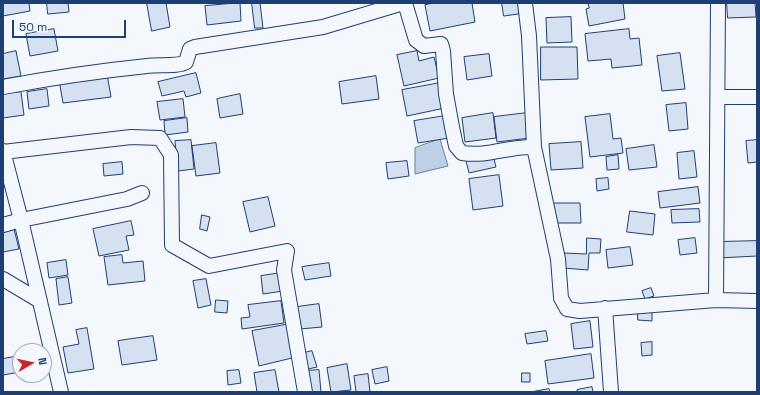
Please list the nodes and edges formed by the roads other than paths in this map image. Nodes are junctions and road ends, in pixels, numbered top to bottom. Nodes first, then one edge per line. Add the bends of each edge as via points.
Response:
1 (404, 3) edge
2 (525, 3) edge
3 (718, 3) edge
4 (3, 87) edge
5 (719, 96) junction
6 (757, 97) edge
7 (534, 147) junction
8 (3, 152) edge
9 (142, 193) dead end
10 (21, 220) junction
11 (3, 225) edge
12 (3, 279) edge
13 (716, 300) junction
14 (40, 301) junction
15 (757, 301) edge
16 (605, 308) junction
17 (61, 392) edge
18 (305, 392) edge
19 (611, 392) edge

1 - 4 street via 323,27 195,47 190,49 186,62 180,65 159,64 67,75
1 - 7 street via 416,40 424,46 440,44 443,51 448,107 456,146 462,154 481,155
2 - 7 street
3 - 5 street
5 - 6 street
5 - 13 street
7 - 16 street via 558,259 561,298 567,310
8 - 10 street
8 - 18 street via 131,137 160,138 171,154 172,246 209,266 287,251 284,270
9 - 10 street via 127,199
10 - 11 street
10 - 14 street
12 - 14 street
13 - 15 street
13 - 16 street
14 - 17 street
16 - 19 street

